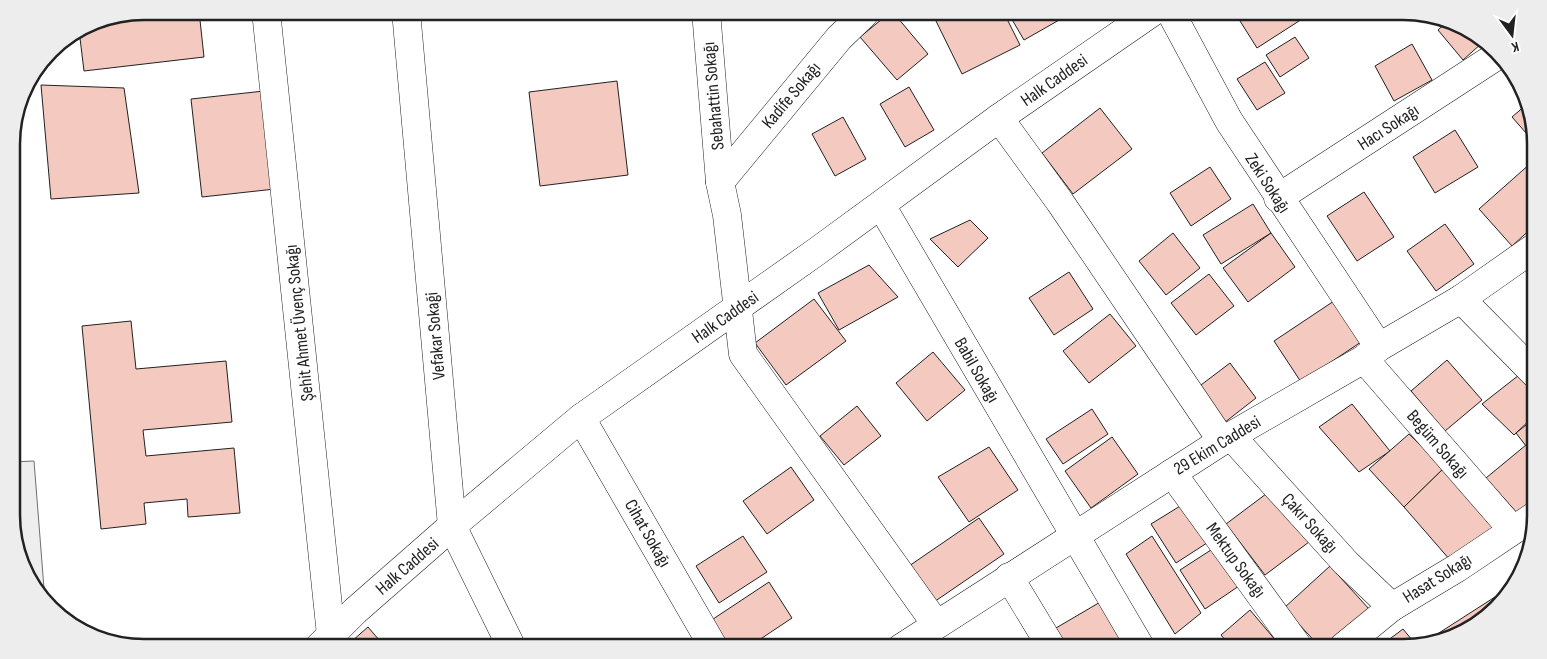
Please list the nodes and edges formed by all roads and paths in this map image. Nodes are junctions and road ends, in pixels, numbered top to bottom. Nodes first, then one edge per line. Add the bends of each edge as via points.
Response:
1 (267, 20) edge
2 (407, 20) edge
3 (707, 20) edge
4 (857, 20) edge
5 (1141, 20) edge
6 (1175, 20) edge
7 (1490, 60) edge
8 (1000, 118) junction
9 (720, 182) junction
10 (1278, 198) junction
11 (881, 206) junction
12 (1527, 253) edge
13 (1461, 299) junction
14 (736, 310) junction
15 (1371, 353) junction
16 (1527, 366) edge
17 (581, 418) junction
18 (1226, 438) junction
19 (1172, 473) junction
20 (1527, 520) edge
21 (452, 526) junction
22 (1512, 529) junction
23 (1073, 534) junction
24 (1009, 576) junction
25 (1392, 607) junction
26 (936, 624) junction
27 (324, 639) edge
28 (326, 639) edge
29 (508, 639) edge
30 (709, 639) edge
31 (914, 639) edge
32 (1047, 639) edge
33 (1136, 639) edge
34 (1292, 639) edge
35 (1354, 639) edge

1 - 27 street, Şehit Ahmet Üvenç Sokağı
2 - 21 street, Vefakar Sokaği
3 - 9 street, Sebahattin Sokağı
4 - 9 street, Kadife Sokağı via 838,38
5 - 8 street, Halk Caddesi
6 - 10 street, Zeki Sokağı via 1229,121
7 - 10 street, Hacı Sokağı
8 - 11 street, Halk Caddesi
8 - 18 street, Çakır Sokağı
9 - 14 street, Sebahattin Sokağı via 727,215
10 - 15 street, Zeki Sokağı
11 - 14 street, Halk Caddesi
11 - 23 street, Babil Sokağı
12 - 13 street, 29 Ekim Caddesi
13 - 15 street, 29 Ekim Caddesi
13 - 16 street
14 - 17 street, Halk Caddesi
14 - 26 street, Sebahattin Sokağı via 743,354
15 - 18 street, 29 Ekim Caddesi
15 - 22 street, Begüm Sokağı
17 - 21 street, Halk Caddesi
17 - 30 street, Cihat Sokağı
18 - 19 street, 29 Ekim Caddesi
18 - 25 street, Çakır Sokağı
19 - 23 street, 29 Ekim Caddesi
19 - 34 street, Mektup Sokağı
20 - 22 street, Hasat Sokağı
21 - 28 street, Halk Caddesi
21 - 29 street, Vefakar Sokaği
22 - 25 street, Hasat Sokağı via 1457,568
23 - 24 street, 29 Ekim Caddesi
23 - 33 street, Babil Sokağı
24 - 26 street, 29 Ekim Caddesi
24 - 32 street
25 - 35 street, Hasat Sokağı
26 - 31 street, 29 Ekim Caddesi

